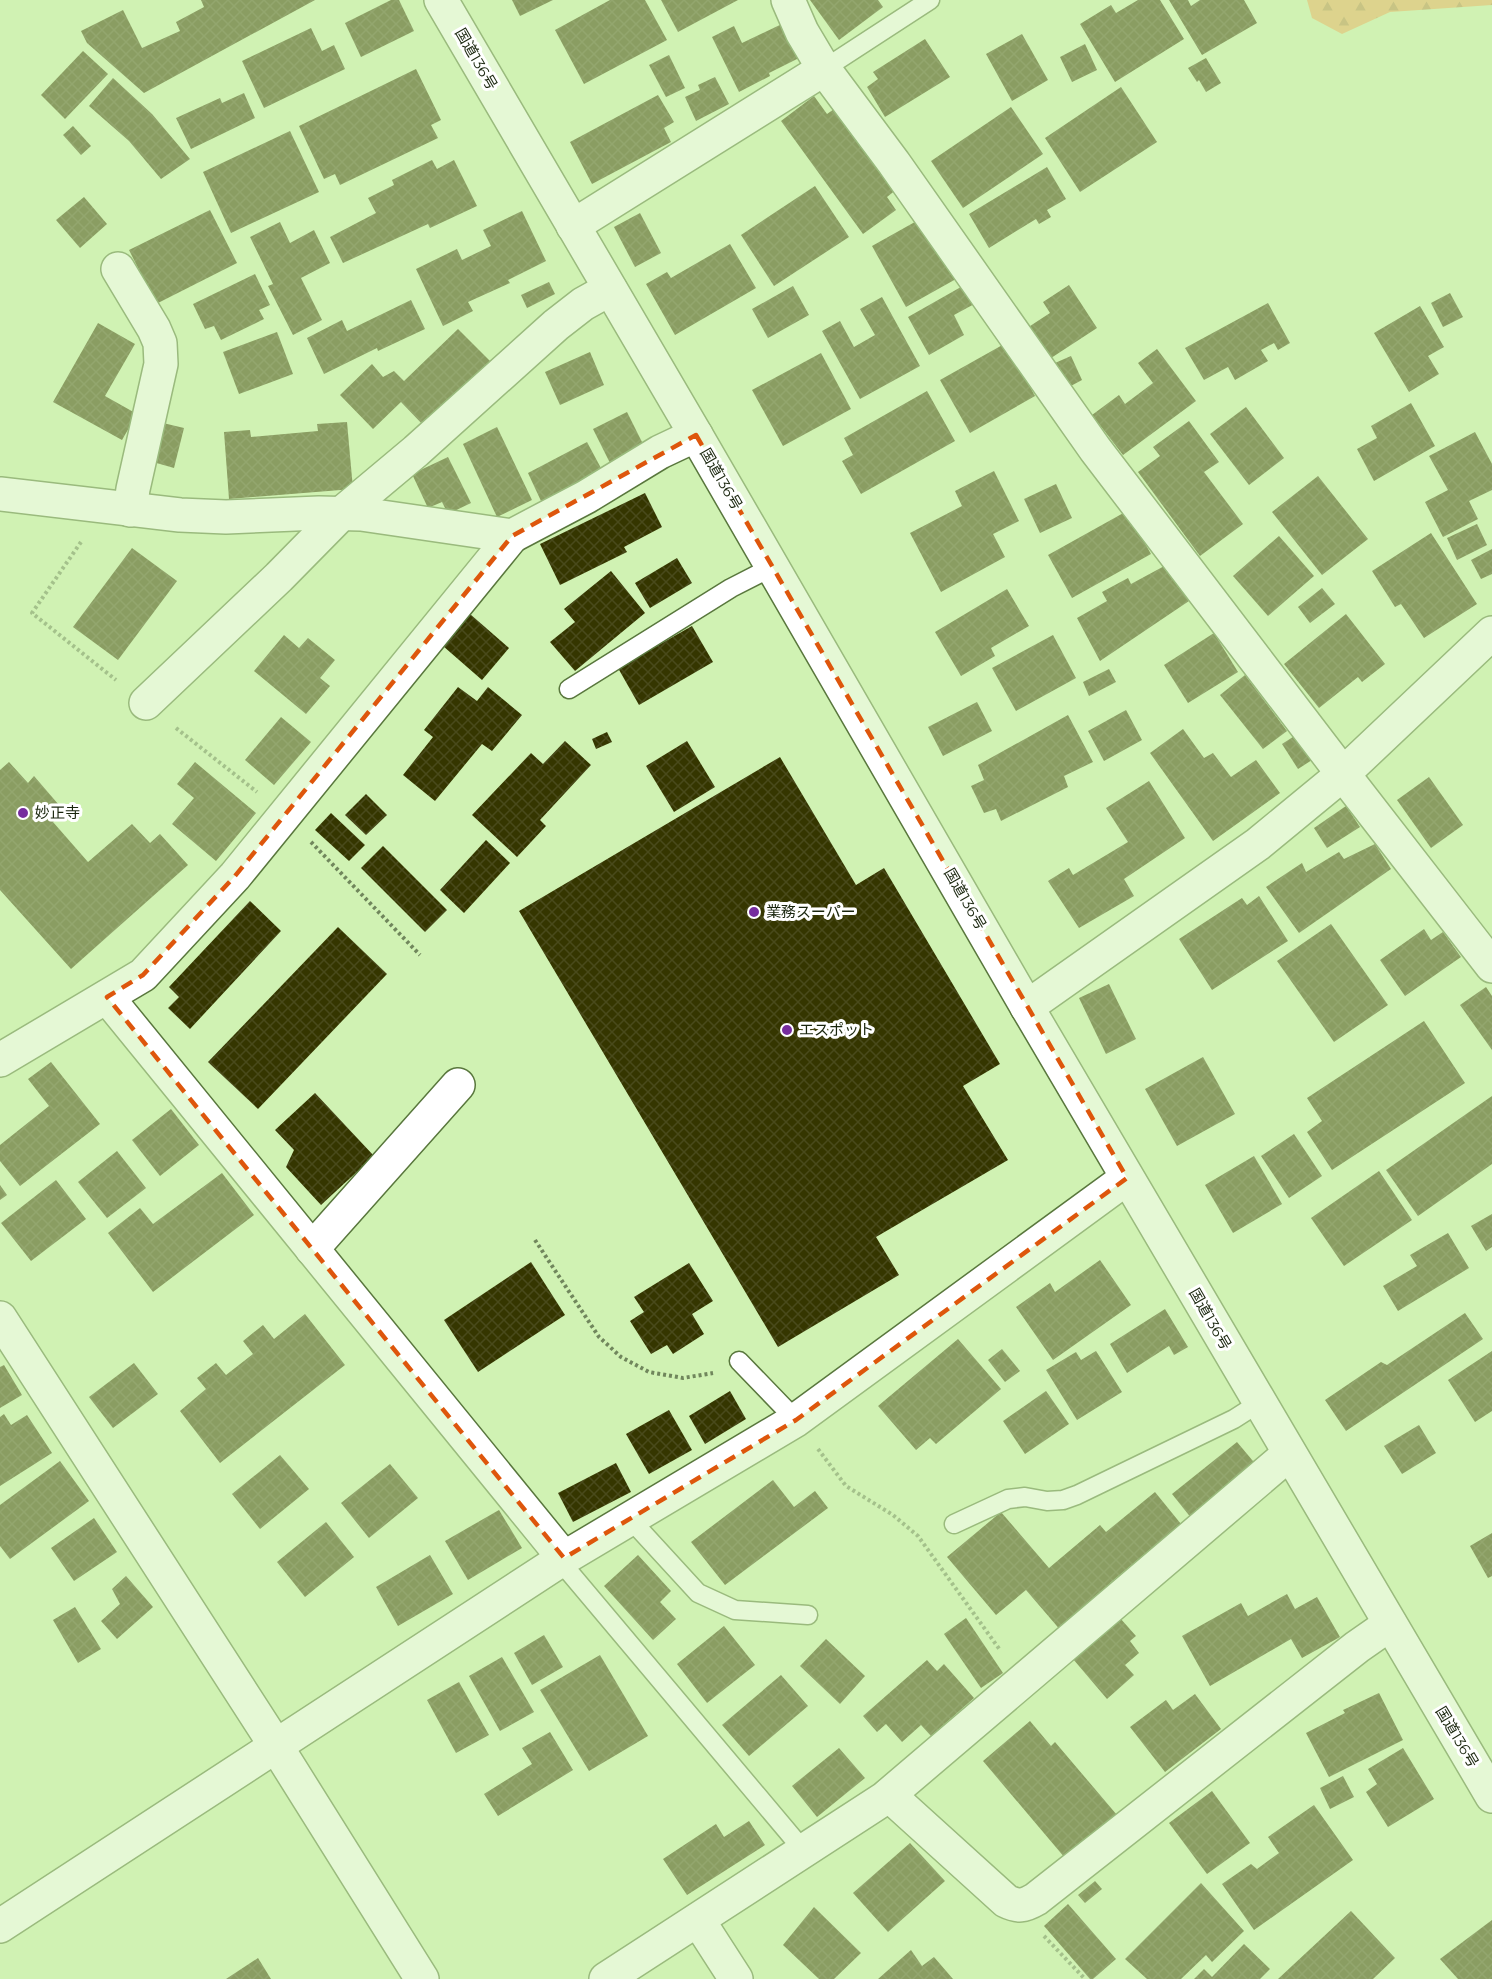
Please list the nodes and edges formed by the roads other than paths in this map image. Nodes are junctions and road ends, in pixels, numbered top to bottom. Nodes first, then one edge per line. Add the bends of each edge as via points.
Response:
1 (441, 0) edge
2 (788, 0) edge
3 (930, 0) edge
4 (824, 69) junction
5 (573, 226) junction
6 (118, 269) dead end
7 (610, 290) junction
8 (696, 435) junction
9 (0, 494) edge
10 (118, 509) junction
11 (342, 513) junction
12 (512, 536) junction
13 (772, 567) junction
14 (1492, 633) edge
15 (569, 689) dead end
16 (146, 703) road end
17 (1343, 774) junction
18 (1492, 966) edge
19 (107, 997) junction
20 (1027, 1007) junction
21 (0, 1060) edge
22 (458, 1085) dead end
23 (1127, 1178) junction
24 (312, 1249) junction
25 (0, 1318) edge
26 (739, 1361) road end
27 (1259, 1403) junction
28 (796, 1420) junction
29 (1289, 1455) junction
30 (630, 1519) junction
31 (954, 1524) dead end
32 (562, 1559) junction
33 (808, 1616) dead end
34 (1390, 1624) junction
35 (276, 1746) junction
36 (889, 1795) junction
37 (1492, 1796) edge
38 (804, 1851) junction
39 (698, 1920) junction
40 (0, 1926) edge
41 (422, 1979) edge
42 (606, 1979) edge
43 (736, 1979) edge

1 - 5 main road, 国道136号
2 - 4 main road
3 - 4 lane
4 - 5 main road
4 - 17 main road via 1095,449
5 - 7 main road, 国道136号
6 - 10 main road via 160,343 160,364 148,414
7 - 8 main road, 国道136号
7 - 11 main road via 556,325
8 - 12 main road
8 - 13 main road, 国道136号
9 - 10 main road
10 - 11 main road via 226,516
11 - 12 main road
11 - 16 main road
12 - 19 main road via 235,876 143,975
13 - 15 lane via 731,588
13 - 20 main road, 国道136号
14 - 17 main road
17 - 18 main road
17 - 20 main road via 1258,844
19 - 21 main road
19 - 24 main road
20 - 23 main road, 国道136号
22 - 24 main road
23 - 27 main road, 国道136号
23 - 28 main road
24 - 32 main road
25 - 35 main road
26 - 28 lane
27 - 29 main road, 国道136号
27 - 31 lane via 1234,1419 1077,1495 1047,1501 1008,1499
28 - 30 main road
29 - 34 main road, 国道136号
29 - 36 main road
30 - 32 main road
30 - 33 lane via 698,1593 735,1610
32 - 35 main road
32 - 38 lane
34 - 36 main road via 1024,1905 1006,1901
34 - 37 main road, 国道136号
35 - 40 main road
35 - 41 main road
36 - 38 main road
38 - 39 main road
39 - 42 main road
39 - 43 main road

